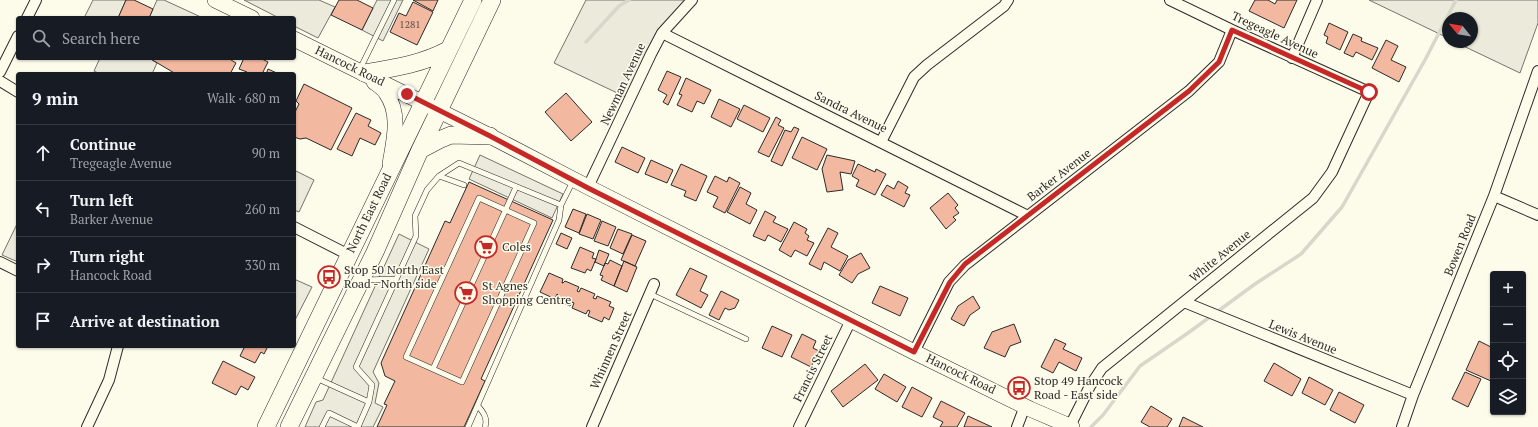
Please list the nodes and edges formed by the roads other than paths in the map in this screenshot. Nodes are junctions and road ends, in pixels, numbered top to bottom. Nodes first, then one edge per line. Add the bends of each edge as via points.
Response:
1 (36, 0) edge
2 (215, 0) edge
3 (394, 0) edge
4 (473, 0) edge
5 (492, 0) edge
6 (692, 0) edge
7 (1008, 0) edge
8 (1170, 0) edge
9 (1317, 0) edge
10 (28, 16) edge
11 (248, 16) edge
12 (1232, 30) junction
13 (662, 33) junction
14 (16, 40) edge
15 (296, 40) edge
16 (448, 50) junction
17 (1292, 58) junction
18 (1538, 71) edge
19 (0, 72) edge
20 (362, 72) junction
21 (0, 81) edge
22 (16, 91) edge
23 (1369, 92) joint
24 (423, 102) junction
25 (439, 110) junction
26 (490, 136) junction
27 (881, 142) junction
28 (420, 150) junction
29 (388, 174) junction
30 (439, 176) junction
31 (573, 180) junction
32 (464, 186) dead end
33 (516, 187) junction
34 (588, 188) junction
35 (1494, 196) junction
36 (561, 204) junction
37 (505, 210) junction
38 (1538, 215) edge
39 (1028, 216) junction
40 (296, 228) edge
41 (349, 255) junction
42 (0, 262) edge
43 (16, 270) edge
44 (396, 279) junction
45 (361, 280) junction
46 (654, 284) dead end
47 (650, 294) junction
48 (1184, 302) junction
49 (851, 320) junction
50 (746, 338) dead end
51 (117, 348) edge
52 (914, 352) junction
53 (433, 369) junction
54 (314, 377) junction
55 (1413, 395) junction
56 (369, 402) junction
57 (478, 406) junction
58 (1025, 406) junction
59 (268, 422) edge
60 (1071, 426) edge
61 (87, 427) edge
62 (289, 427) edge
63 (322, 427) edge
64 (358, 427) edge
65 (468, 427) edge
66 (485, 427) edge
67 (592, 427) edge
68 (799, 427) edge
69 (1017, 427) edge
70 (1402, 427) edge

1 - 10 street
2 - 11 main road
3 - 20 lane
4 - 16 main road, North East Road
5 - 25 main road, North East Road
6 - 13 street, Newman Avenue
7 - 27 street via 1004,6 914,77
8 - 12 street, Tregeagle Avenue
9 - 17 street
12 - 17 street, Tregeagle Avenue
12 - 39 street, Barker Avenue via 1219,62 1189,91
13 - 27 street, Sandra Avenue
13 - 34 street, Newman Avenue
14 - 19 street
15 - 20 main road, Hancock Road
16 - 20 main road via 416,64
16 - 24 main road, North East Road
17 - 23 street, Tregeagle Avenue
18 - 35 street, Bowen Road
20 - 24 main road, Hancock Road
20 - 29 main road via 385,92 393,110 395,135
21 - 22 street
23 - 48 street, White Avenue via 1332,172 1313,198
24 - 25 main road, Hancock Road
24 - 29 main road, North East Road
25 - 26 main road, Hancock Road
25 - 28 main road, North East Road
26 - 28 main road via 451,135
26 - 31 main road, Hancock Road
27 - 39 street, Sandra Avenue
28 - 45 main road, North East Road
29 - 41 main road, North East Road
30 - 32 lane
30 - 33 lane via 459,163
30 - 44 lane via 427,190 415,216 416,236
31 - 34 main road, Hancock Road
31 - 36 lane
33 - 36 lane
33 - 37 lane
34 - 49 main road, Hancock Road
35 - 38 street
35 - 55 street, Bowen Road
36 - 57 lane via 560,220
37 - 53 lane
37 - 53 lane via 479,198 406,357
37 - 53 lane via 534,223 469,367 462,382
39 - 52 street, Barker Avenue via 965,264 950,282
40 - 41 street
41 - 59 main road, North East Road
42 - 43 street
44 - 45 lane
44 - 56 lane via 356,367 372,385
45 - 54 main road, North East Road
46 - 47 street, Whinnen Street
47 - 50 lane
47 - 67 street, Whinnen Street
48 - 55 street, Lewis Avenue
48 - 60 street, White Avenue via 1102,368 1090,386
49 - 52 main road, Hancock Road
49 - 68 street, Francis Street
51 - 61 street via 109,380
52 - 58 main road, Hancock Road
54 - 56 lane
54 - 59 main road via 304,378
54 - 62 main road, North East Road
55 - 70 street, Bowen Road
56 - 64 lane
57 - 65 lane
57 - 66 lane via 484,413
58 - 60 main road, Hancock Road
58 - 69 street
63 - 64 lane via 329,413

